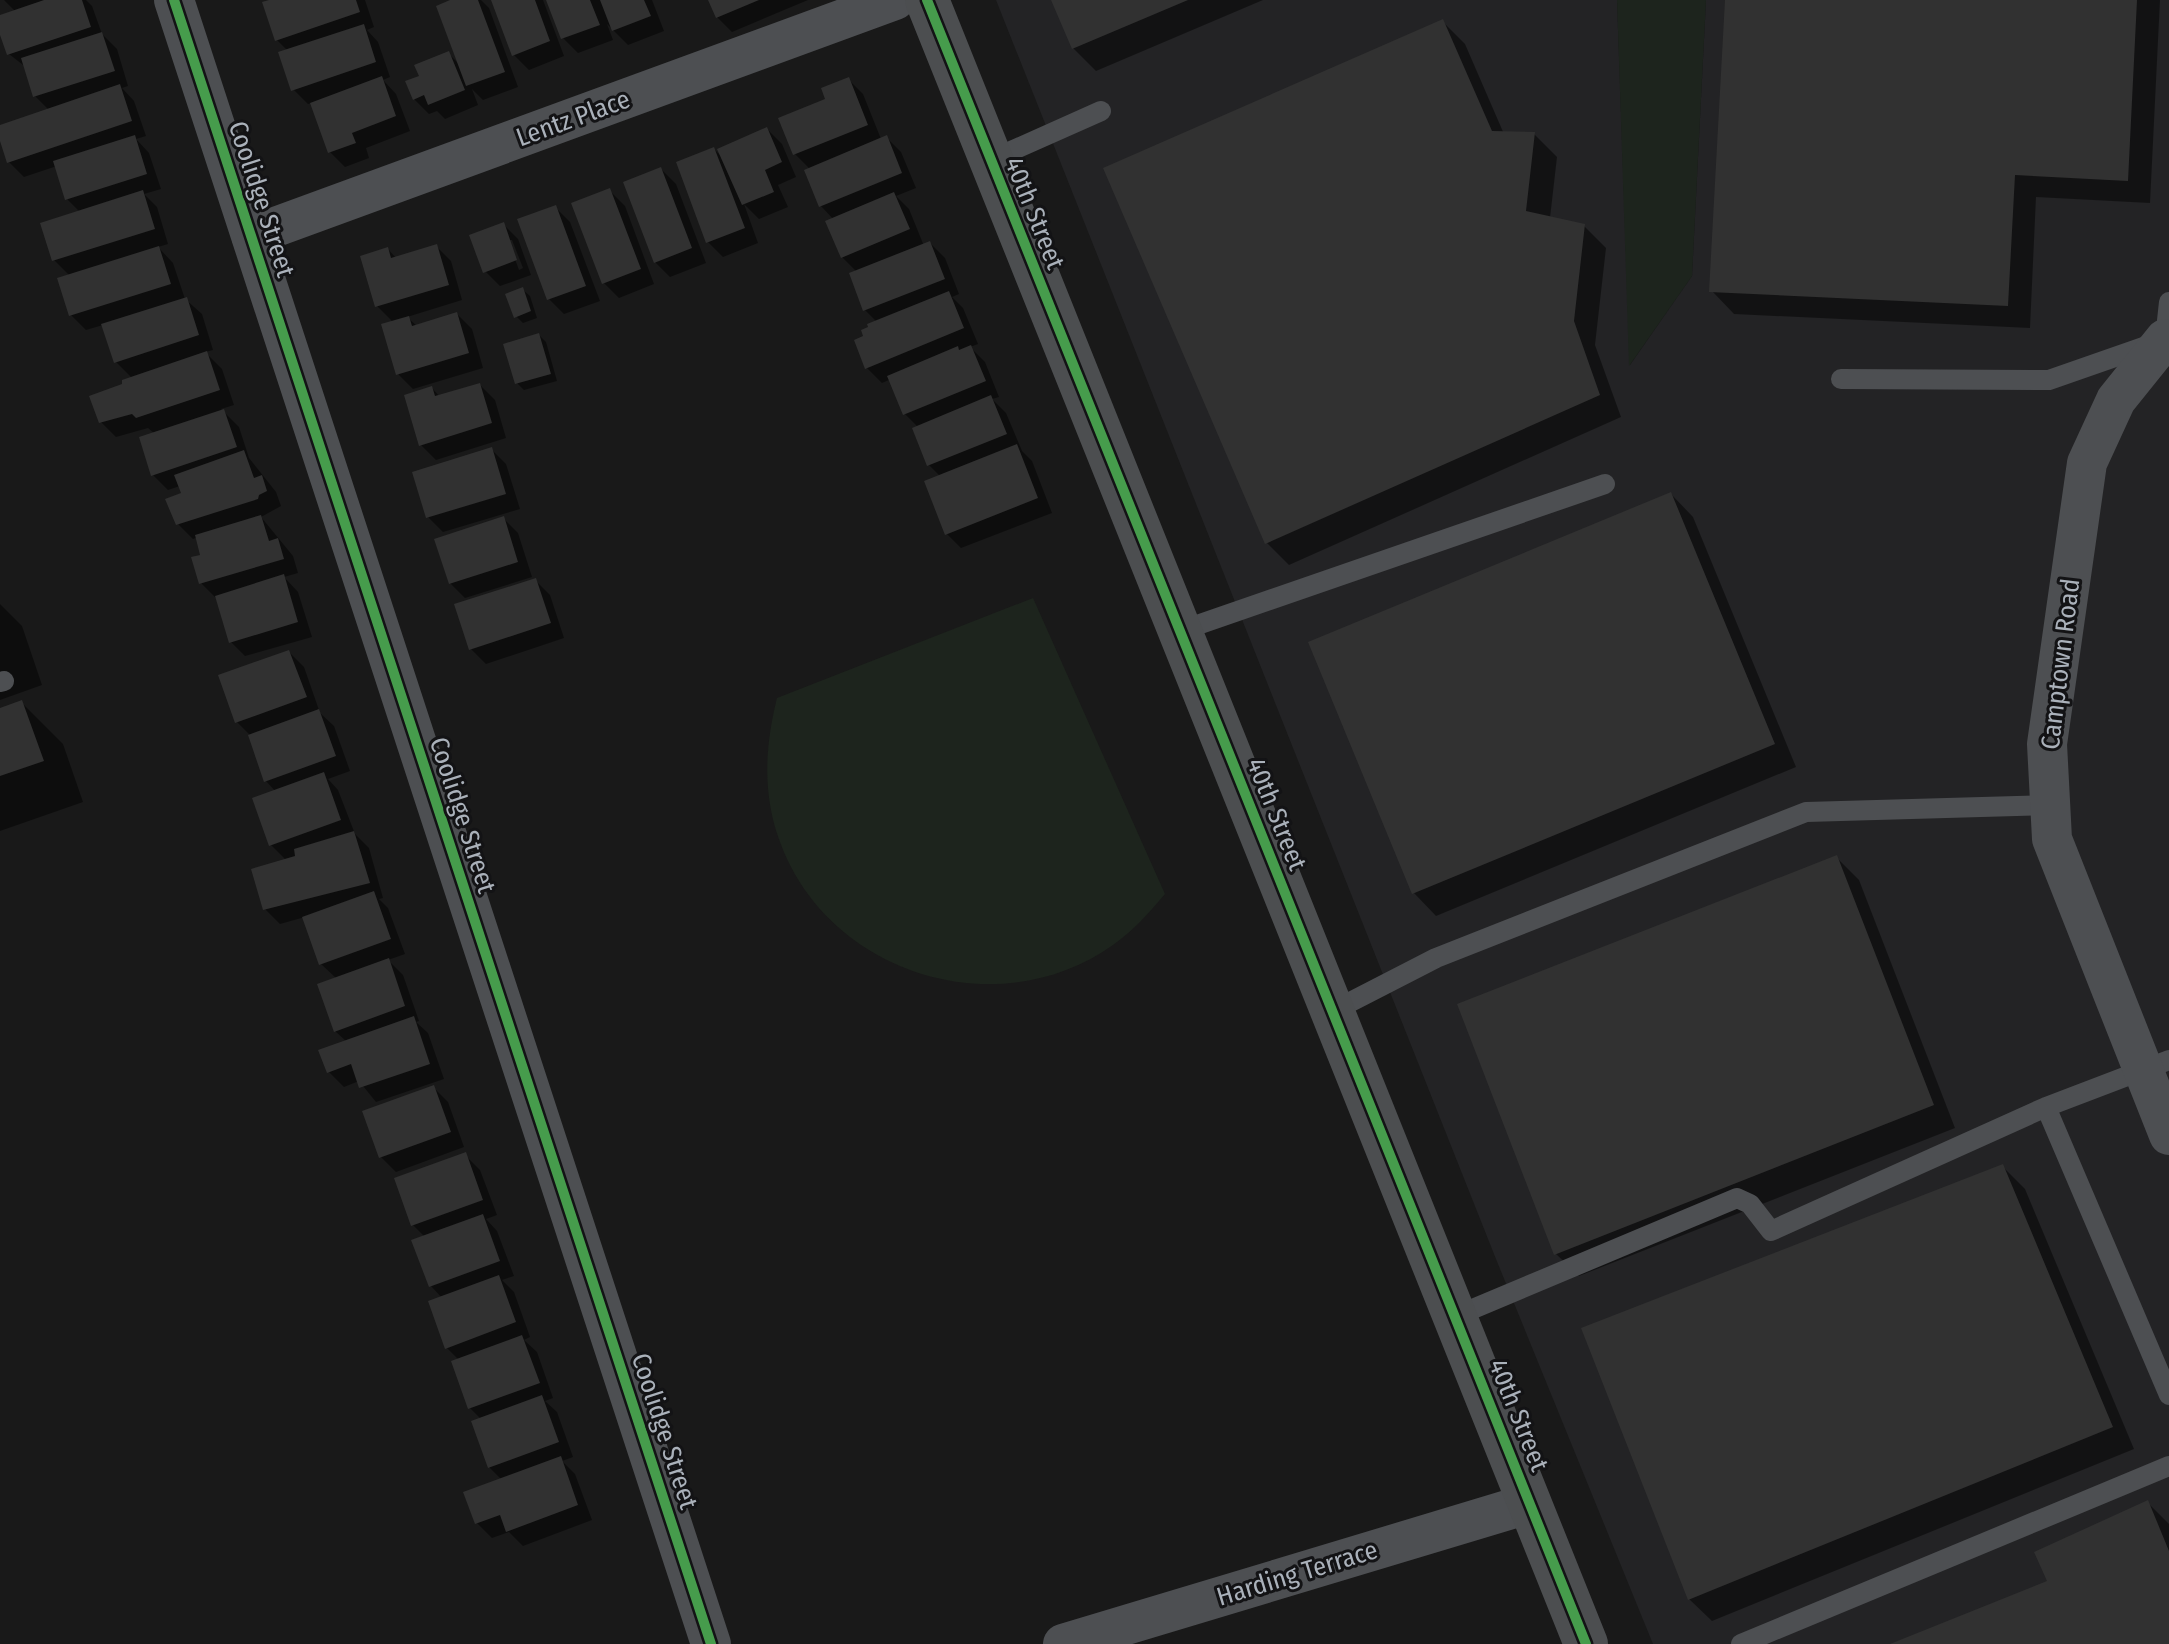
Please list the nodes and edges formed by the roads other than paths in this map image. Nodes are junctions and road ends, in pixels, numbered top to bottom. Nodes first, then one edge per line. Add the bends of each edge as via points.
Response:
1 (174, 0) edge
2 (895, 0) edge
3 (927, 0) edge
4 (1101, 111) dead end
5 (991, 160) junction
6 (251, 236) junction
7 (2168, 327) edge
8 (1841, 379) dead end
9 (1605, 484) dead end
10 (1180, 631) junction
11 (2050, 805) junction
12 (1333, 1011) junction
13 (2156, 1066) edge
14 (2046, 1107) junction
15 (2169, 1135) edge
16 (1456, 1316) junction
17 (2169, 1395) edge
18 (2169, 1466) edge
19 (1531, 1503) junction
20 (711, 1644) edge
21 (1063, 1644) edge
22 (1586, 1644) edge
23 (1741, 1644) edge

1 - 6 street, Coolidge Street
2 - 6 street, Lentz Place
3 - 5 street, 40th Street
4 - 5 lane
5 - 10 street, 40th Street
6 - 20 street, Coolidge Street
7 - 8 lane via 2049,380
7 - 11 street, Camptown Road via 2116,400 2087,463 2047,744
9 - 10 lane
10 - 12 street, 40th Street
11 - 12 lane via 1806,812 1436,958
11 - 13 street, Camptown Road via 2052,839
12 - 16 street, 40th Street
13 - 14 lane
13 - 15 street, Camptown Road
14 - 16 lane via 1771,1231 1750,1204 1737,1198
14 - 17 lane
16 - 19 street, 40th Street
18 - 23 lane
19 - 21 street, Harding Terrace
19 - 22 street, 40th Street

